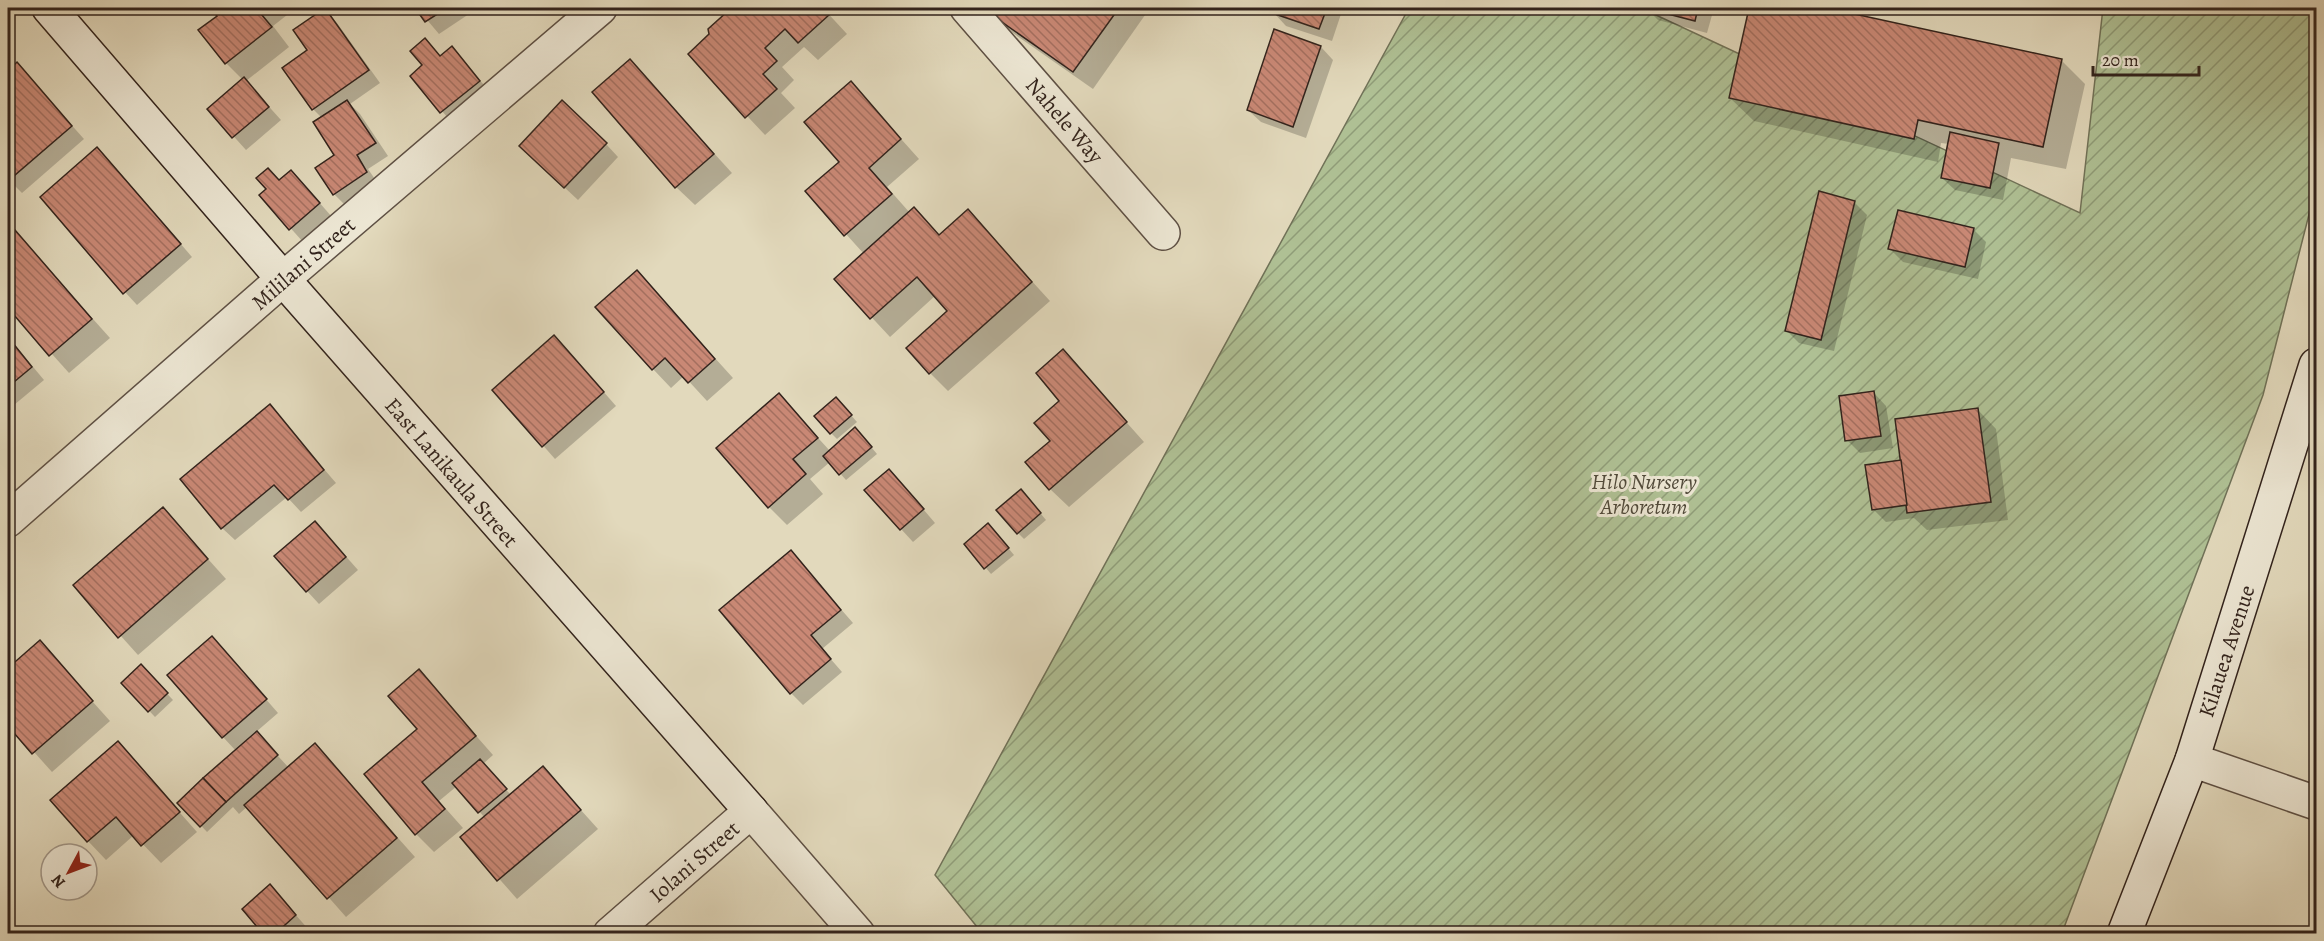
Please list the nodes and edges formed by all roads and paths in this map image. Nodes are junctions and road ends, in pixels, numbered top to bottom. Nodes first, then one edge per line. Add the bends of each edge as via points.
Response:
1 (49, 8) edge
2 (600, 8) edge
3 (967, 8) edge
4 (1162, 233) dead end
5 (283, 279) junction
6 (2316, 365) edge
7 (8, 520) edge
8 (2192, 760) junction
9 (2316, 803) edge
10 (751, 811) junction
11 (610, 933) edge
12 (858, 933) edge
13 (2124, 933) edge

1 - 5 street, East Lanikaula Street
2 - 5 street, Mililani Street
3 - 4 street, Nahele Way
5 - 7 street, Mililani Street
5 - 10 street, East Lanikaula Street
6 - 8 street, Kilauea Avenue
8 - 9 street
8 - 13 street, Kilauea Avenue
10 - 11 street, Iolani Street
10 - 12 street, East Lanikaula Street

